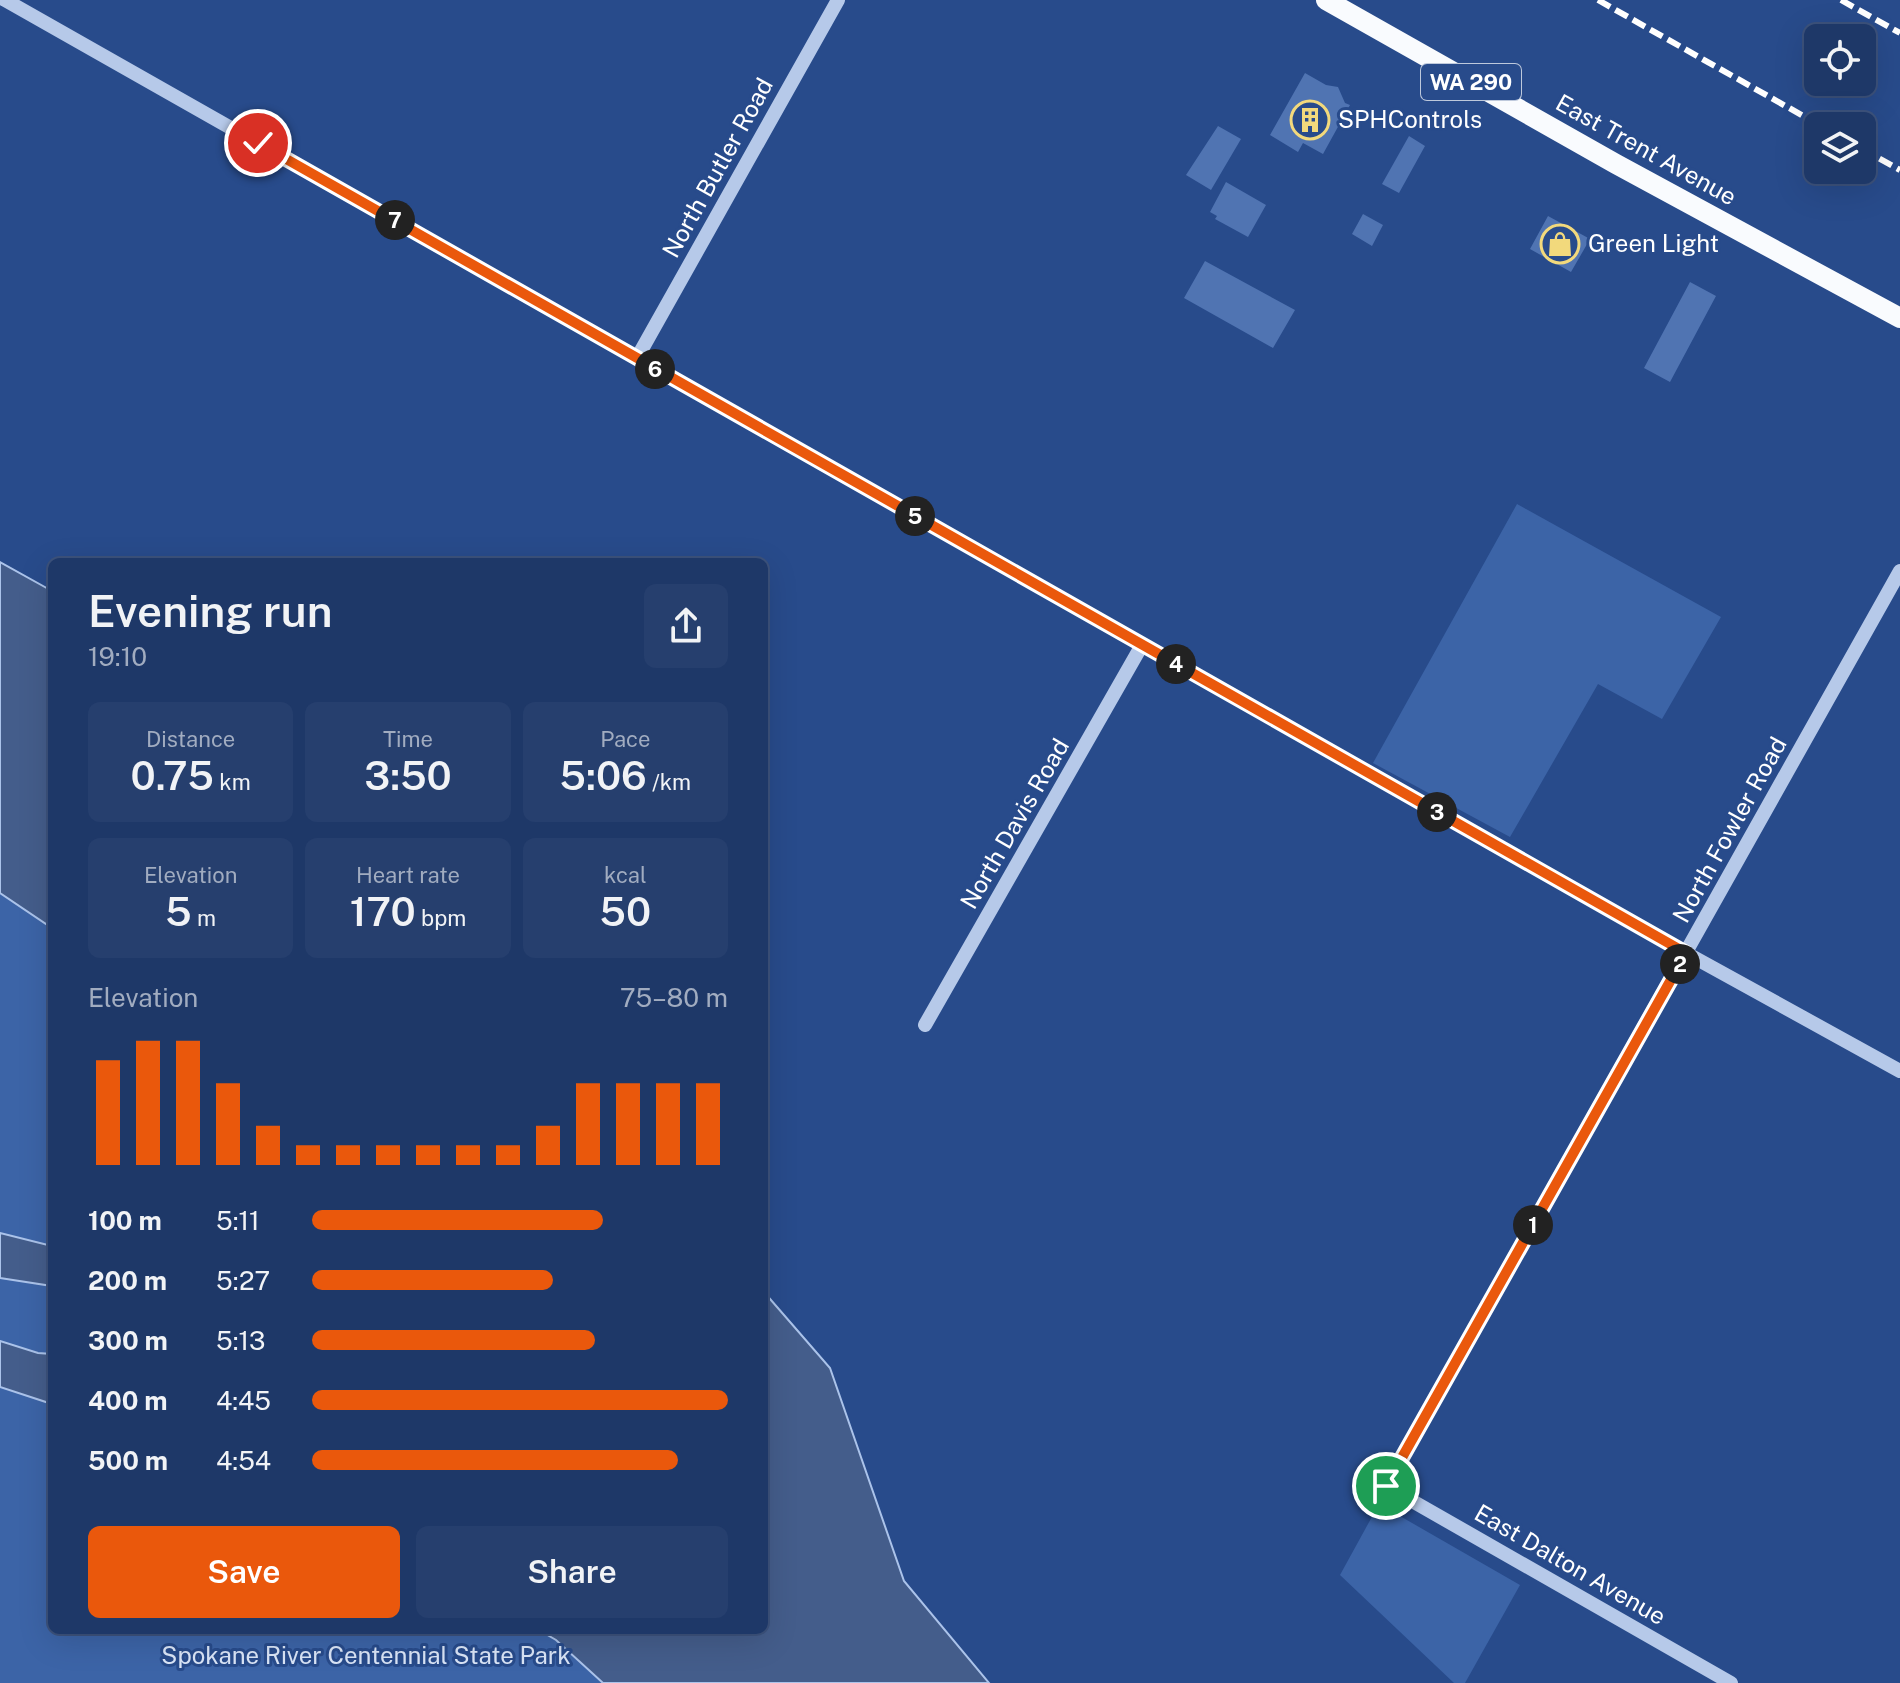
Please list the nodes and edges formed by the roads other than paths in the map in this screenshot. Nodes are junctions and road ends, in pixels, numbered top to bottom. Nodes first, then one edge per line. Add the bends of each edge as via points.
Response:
1 (5, 0) edge
2 (838, 0) edge
3 (1326, 0) edge
4 (1900, 318) edge
5 (637, 358) junction
6 (1900, 571) edge
7 (1142, 645) junction
8 (1686, 953) junction
9 (925, 1025) dead end
10 (1900, 1071) edge
11 (1386, 1486) joint
12 (1731, 1683) edge

1 - 5 street
2 - 5 street, North Butler Road
3 - 4 main road, East Trent Avenue / WA 290
5 - 7 street
6 - 8 street, North Fowler Road
7 - 8 street
7 - 9 street, North Davis Road
8 - 10 street
8 - 11 street, North Fowler Road
11 - 12 street, East Dalton Avenue

